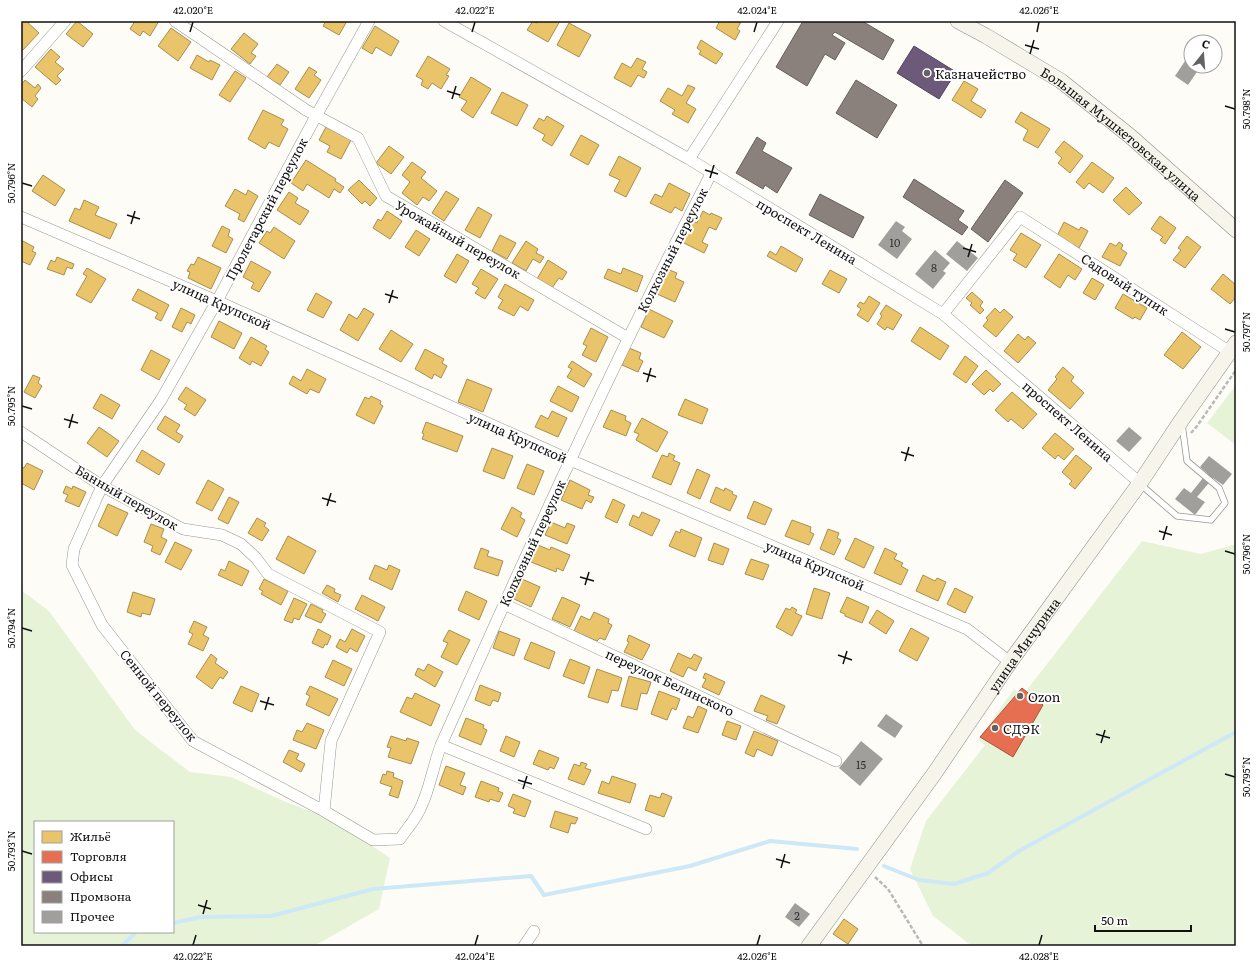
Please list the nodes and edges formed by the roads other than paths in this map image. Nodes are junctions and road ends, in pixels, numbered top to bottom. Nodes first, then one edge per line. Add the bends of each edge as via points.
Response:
1 (65, 21) edge
2 (175, 21) edge
3 (369, 21) edge
4 (444, 21) edge
5 (778, 21) edge
6 (958, 21) edge
7 (21, 71) edge
8 (316, 116) junction
9 (689, 159) junction
10 (712, 172) junction
11 (21, 217) edge
12 (1236, 230) edge
13 (216, 301) junction
14 (943, 314) junction
15 (628, 338) junction
16 (1233, 347) edge
17 (1181, 421) junction
18 (21, 432) edge
19 (570, 460) junction
20 (1140, 483) junction
21 (102, 486) junction
22 (72, 565) joint
23 (504, 604) junction
24 (1010, 662) junction
25 (441, 745) junction
26 (836, 761) dead end
27 (434, 765) joint
28 (324, 812) junction
29 (646, 829) dead end
30 (534, 931) dead end
31 (524, 946) edge
32 (809, 946) edge

1 - 7 street
2 - 8 street, Урожайный переулок
3 - 8 street, Пролетарский переулок
4 - 9 street, проспект Ленина
5 - 9 street
6 - 12 street, Большая Мушкетовская улица via 1061,81 1130,136
8 - 13 street, Пролетарский переулок
8 - 15 street, Урожайный переулок via 358,138 386,196
9 - 10 street, проспект Ленина
10 - 14 street, проспект Ленина
10 - 15 street, Колхозный переулок
11 - 13 street, улица Крупской
13 - 19 street, улица Крупской
13 - 21 street, Пролетарский переулок via 161,400
14 - 16 street, Садовый тупик via 1020,217
14 - 20 street, проспект Ленина
15 - 19 street, Колхозный переулок
16 - 17 street, улица Мичурина
17 - 20 street, улица Мичурина
17 - 20 lane via 1188,461 1219,488 1225,503 1211,520 1177,516
18 - 21 street, Банный переулок
19 - 23 street, Колхозный переулок
19 - 24 street, улица Крупской via 967,630
20 - 24 street, улица Мичурина
21 - 22 street, Пролетарский переулок via 74,549
21 - 28 street, Банный переулок via 183,529 222,535 241,544 268,574 380,632 331,741
22 - 28 street, Сенной переулок via 102,625 193,741
23 - 25 street, Колхозный переулок
23 - 26 street, переулок Белинского
24 - 32 street, улица Мичурина via 934,774
25 - 27 street, Колхозный переулок
25 - 29 street
27 - 28 street, Сенной переулок via 424,799 414,821 400,838 373,840
30 - 31 street

